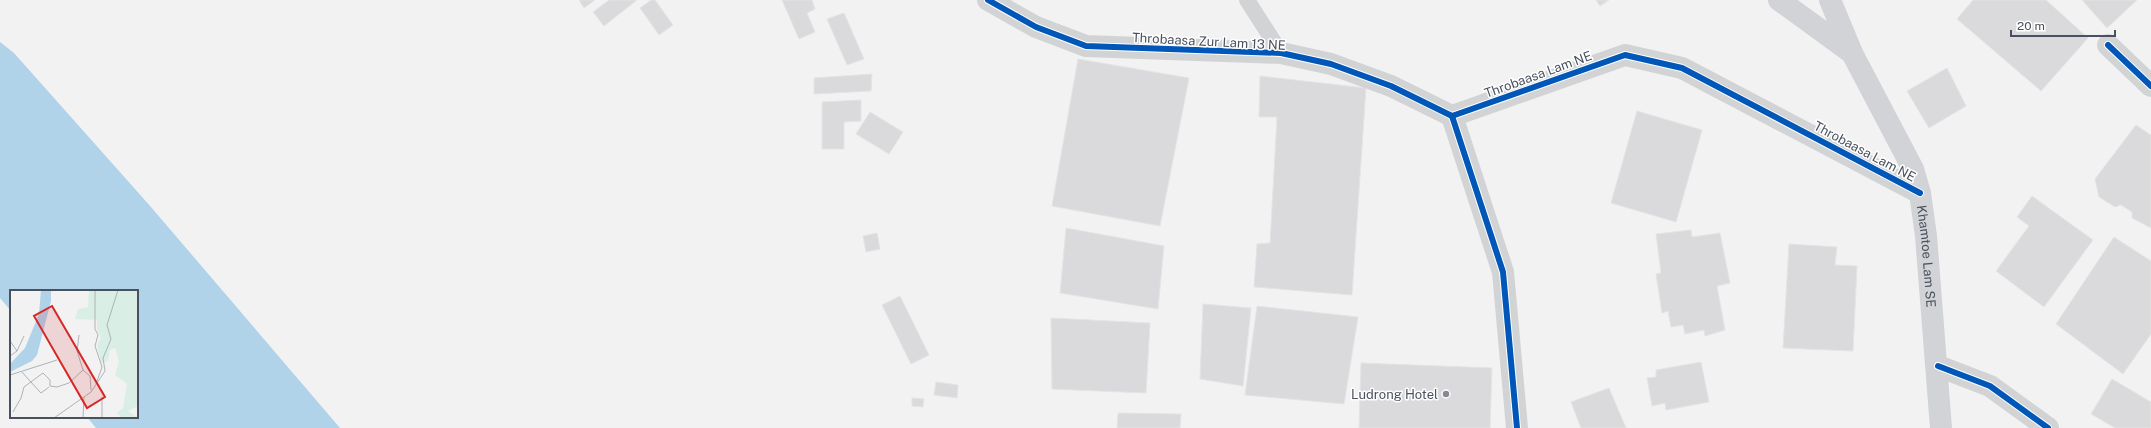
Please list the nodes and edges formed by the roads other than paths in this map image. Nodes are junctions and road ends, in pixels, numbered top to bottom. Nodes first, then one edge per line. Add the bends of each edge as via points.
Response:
1 (988, 0) edge
2 (1247, 0) edge
3 (1779, 0) edge
4 (1830, 0) edge
5 (2108, 45) dead end
6 (1852, 52) junction
7 (1281, 53) junction
8 (2151, 86) edge
9 (1452, 116) junction
10 (1920, 193) junction
11 (1938, 366) junction
12 (1517, 428) edge
13 (1941, 428) edge
14 (2048, 428) edge

1 - 7 street, Throbaasa Zur Lam 13 NE via 1036,27 1086,46
2 - 7 lane
3 - 6 main road
4 - 6 main road, Khamtoe Lam SE
5 - 8 street
6 - 10 main road, Khamtoe Lam SE via 1913,169
7 - 9 street, Throbaasa Zur Lam 13 NE via 1331,64 1391,86
9 - 10 street, Throbaasa Lam NE via 1625,55 1682,68
9 - 12 street via 1503,272
10 - 11 main road, Khamtoe Lam SE
11 - 13 main road, Khamtoe Lam SE
11 - 14 street via 1990,386

